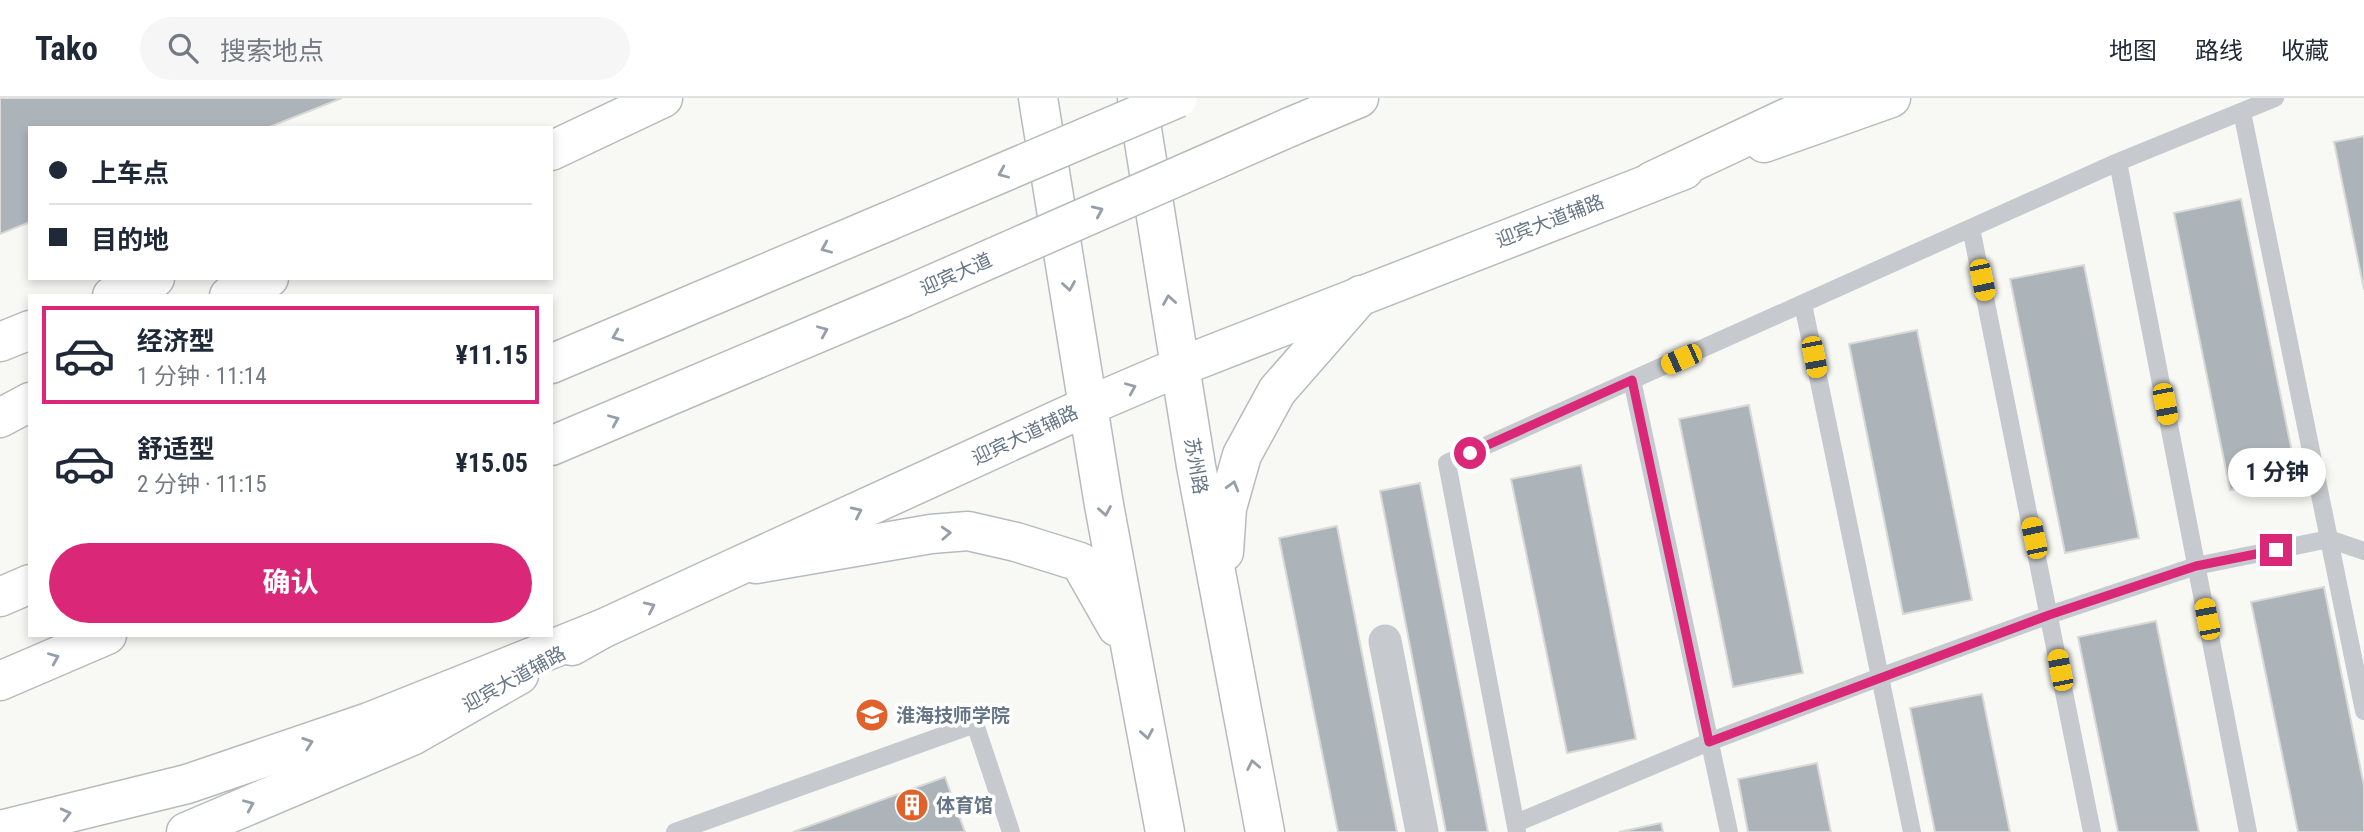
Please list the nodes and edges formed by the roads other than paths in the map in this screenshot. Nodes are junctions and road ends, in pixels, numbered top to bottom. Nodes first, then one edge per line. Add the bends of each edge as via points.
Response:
1 (654, 98) edge
2 (663, 98) edge
3 (1038, 98) edge
4 (1137, 98) edge
5 (1178, 98) edge
6 (1359, 98) edge
7 (1829, 98) edge
8 (1891, 98) edge
9 (2275, 98) edge
10 (2242, 112) junction
11 (553, 132) edge
12 (553, 150) edge
13 (2119, 162) junction
14 (1652, 181) junction
15 (1971, 228) junction
16 (150, 280) edge
17 (265, 280) edge
18 (117, 294) edge
19 (233, 294) edge
20 (1361, 295) junction
21 (1803, 304) junction
22 (28, 331) edge
23 (0, 342) edge
24 (553, 363) edge
25 (1179, 367) junction
26 (1632, 380) junction
27 (28, 403) edge
28 (1088, 406) junction
29 (0, 418) edge
30 (553, 445) edge
31 (2329, 539) junction
32 (2364, 551) edge
33 (2196, 566) junction
34 (734, 568) junction
35 (28, 585) edge
36 (0, 597) edge
37 (1222, 603) junction
38 (2049, 615) junction
39 (602, 629) junction
40 (102, 637) edge
41 (1385, 641) dead end
42 (1132, 653) junction
43 (1880, 677) junction
44 (0, 681) edge
45 (2364, 711) edge
46 (1709, 742) junction
47 (1516, 828) edge
48 (0, 830) edge
49 (186, 832) edge
50 (675, 832) edge
51 (1011, 832) edge
52 (1165, 832) edge
53 (1265, 832) edge
54 (1422, 832) edge
55 (1729, 832) edge
56 (1912, 832) edge
57 (2092, 832) edge
58 (2248, 832) edge

1 - 11 main road
2 - 12 main road
3 -> 28 main road
25 -> 4 main road, 苏州路
5 -> 24 main road, bridge
30 -> 6 main road, 迎宾大道, bridge
7 - 14 main road
8 - 14 main road, 迎宾大道辅路
9 - 10 lane
10 - 13 lane
10 - 31 lane
13 - 15 lane
13 - 33 lane
14 - 20 main road, 迎宾大道辅路
15 - 21 lane
15 - 38 lane
16 - 18 main road
17 - 19 main road
20 - 25 main road, 迎宾大道辅路
37 -> 20 main road via 1227,508 1242,455 1277,391
21 - 26 lane
21 - 43 lane
22 - 23 main road
28 -> 25 main road, 迎宾大道辅路
25 - 37 main road, 苏州路
26 - 46 lane
26 - 47 lane via 1447,463
27 - 29 main road
34 -> 28 main road, 迎宾大道辅路
28 -> 42 main road
31 - 32 lane
31 - 33 lane
31 - 45 lane
33 - 38 lane
33 - 58 lane
39 -> 34 main road, 迎宾大道辅路
34 -> 42 main road via 968,531 1080,562
35 - 36 main road
53 -> 37 main road, 苏州路
38 - 43 lane
38 - 57 lane
48 -> 39 main road via 200,780 369,722
49 -> 39 main road, 迎宾大道辅路 via 412,736
44 -> 40 main road
41 - 54 street
42 -> 52 main road
43 - 46 lane
43 - 56 lane
46 - 47 lane
46 - 55 lane
50 - 51 lane via 975,724

